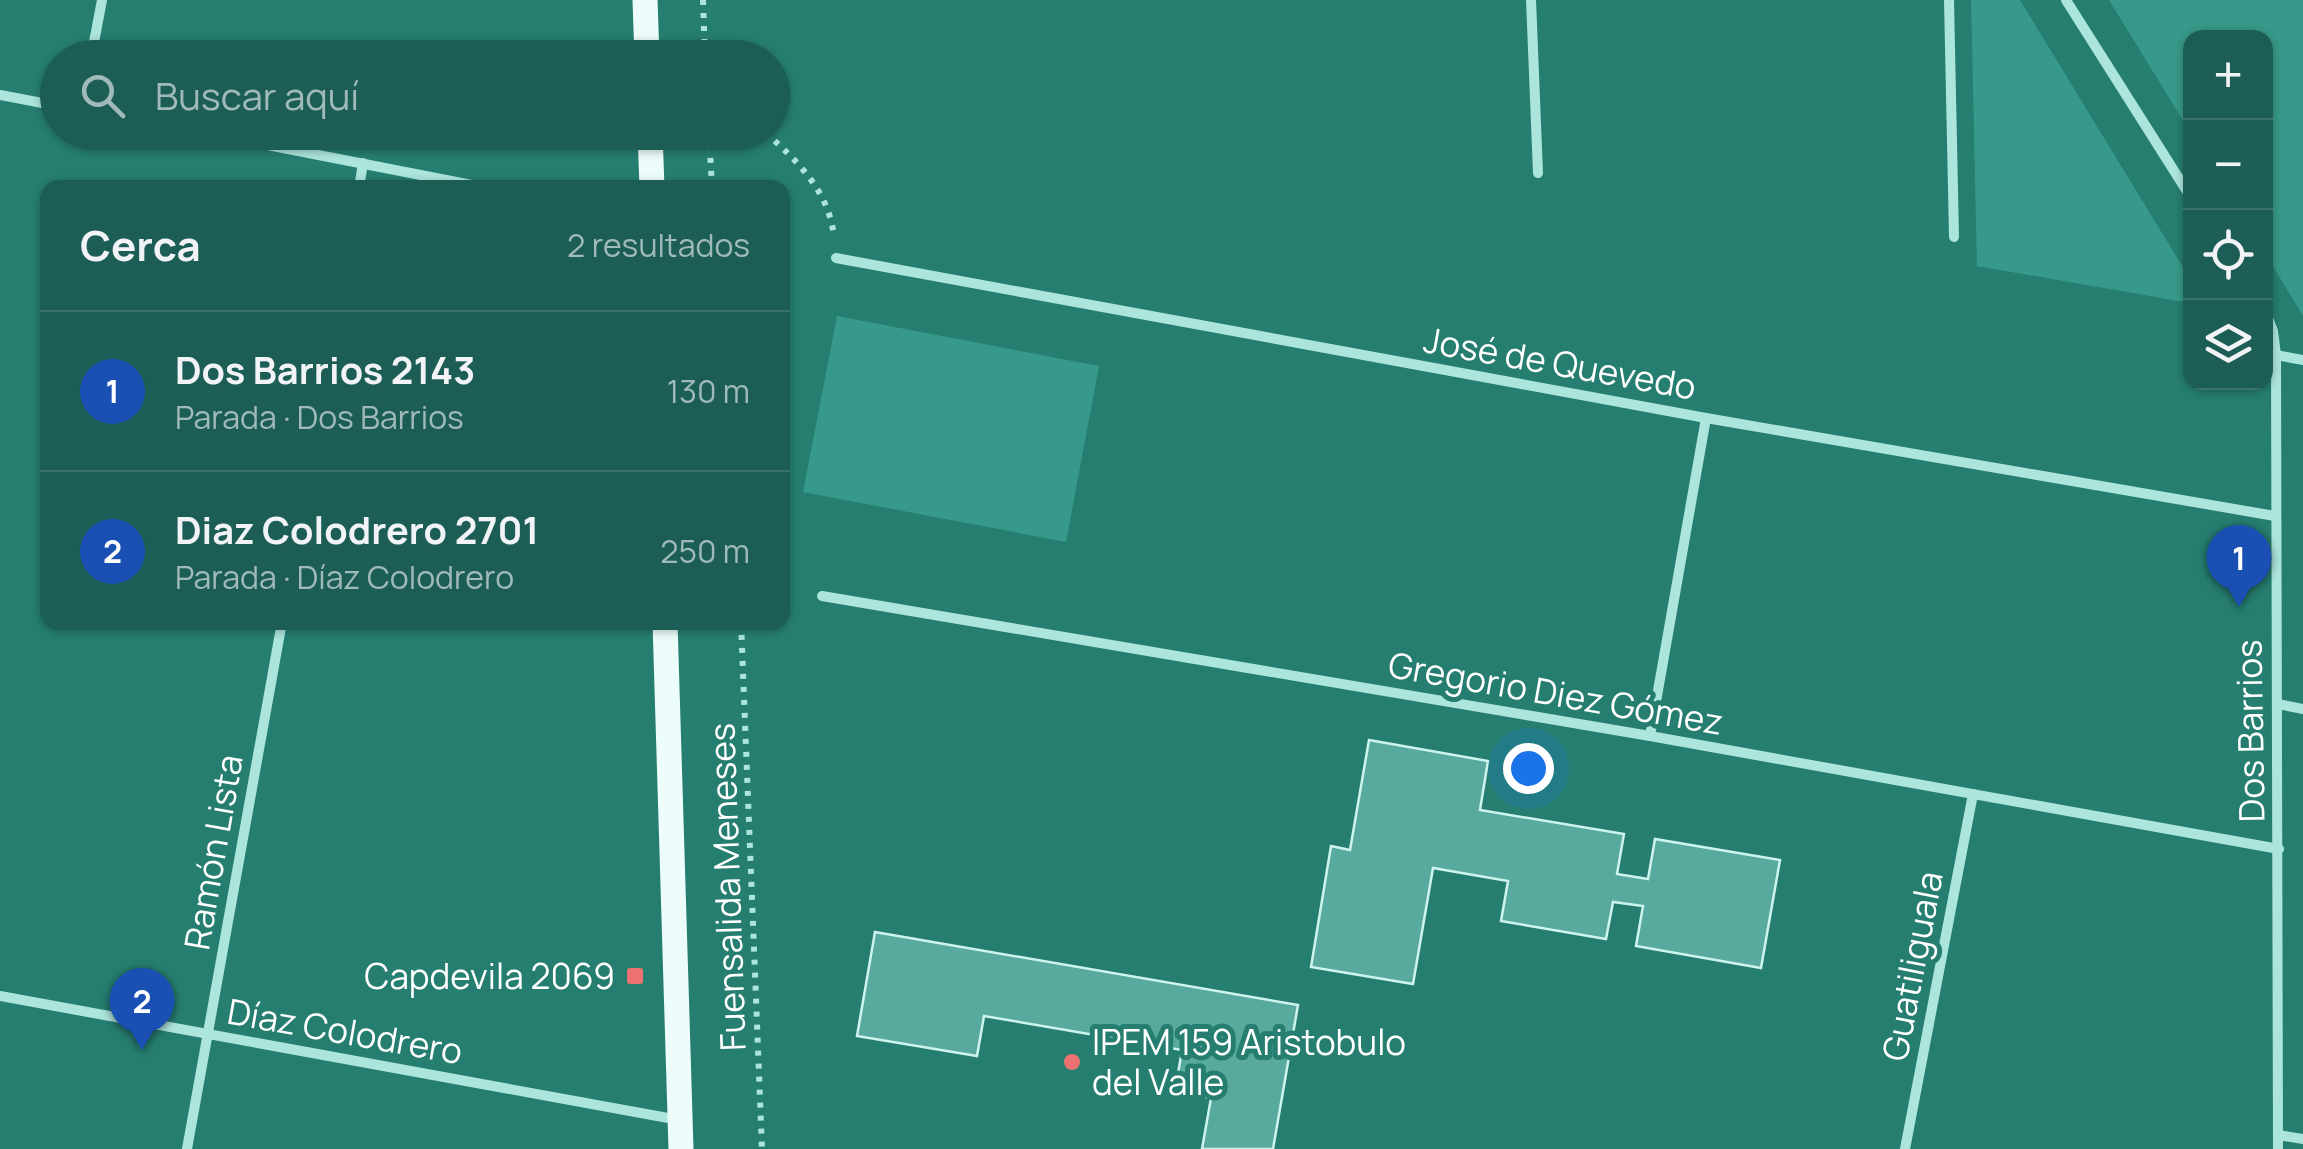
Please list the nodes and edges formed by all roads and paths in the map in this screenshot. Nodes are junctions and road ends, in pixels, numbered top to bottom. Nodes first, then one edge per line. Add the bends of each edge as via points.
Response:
1 (102, 0) edge
2 (645, 0) edge
3 (703, 0) edge
4 (1531, 0) edge
5 (1950, 0) edge
6 (2066, 0) edge
7 (94, 40) edge
8 (647, 40) edge
9 (704, 40) edge
10 (0, 95) edge
11 (40, 103) edge
12 (298, 150) edge
13 (651, 150) edge
14 (710, 150) edge
15 (785, 150) edge
16 (363, 162) junction
17 (1538, 173) dead end
18 (360, 180) edge
19 (450, 180) edge
20 (652, 180) edge
21 (712, 180) edge
22 (2183, 185) edge
23 (1954, 237) dead end
24 (836, 258) joint
25 (2273, 331) edge
26 (2276, 354) junction
27 (2303, 360) edge
28 (1706, 418) junction
29 (2275, 516) junction
30 (822, 596) dead end
31 (281, 630) edge
32 (665, 630) edge
33 (741, 630) edge
34 (2278, 704) junction
35 (2303, 709) edge
36 (1650, 736) junction
37 (1972, 794) junction
38 (2279, 849) junction
39 (0, 996) edge
40 (209, 1034) junction
41 (680, 1120) junction
42 (2278, 1134) junction
43 (2303, 1139) edge
44 (187, 1149) edge
45 (681, 1149) edge
46 (762, 1149) edge
47 (1905, 1149) edge
48 (2278, 1149) edge

1 - 7 street
2 - 8 main road
3 - 9 path
4 - 17 street
5 - 23 street
6 - 22 street
10 - 11 street
12 - 16 street
13 - 20 main road
14 - 21 path
15 - 24 path via 820,190
16 - 18 street
16 - 19 street
24 - 28 street, José de Quevedo
25 - 26 street, Dos Barrios
26 - 27 street
26 - 29 street, Dos Barrios
28 - 29 street, José de Quevedo
28 - 36 street
29 - 34 street, Dos Barrios
30 - 36 street, Gregorio Diez Gómez
31 - 40 street, Ramón Lista
32 - 41 main road
33 - 46 path, Fuensalida Meneses
34 - 35 street
34 - 38 street, Dos Barrios
36 - 37 street, Gregorio Diez Gómez
37 - 38 street, Gregorio Diez Gómez
37 - 47 street, Guatiliguala
38 - 42 street, Dos Barrios
39 - 40 street, Díaz Colodrero
40 - 41 street, Díaz Colodrero
40 - 44 street, Ramón Lista
41 - 45 main road
42 - 43 street
42 - 48 street, Dos Barrios

